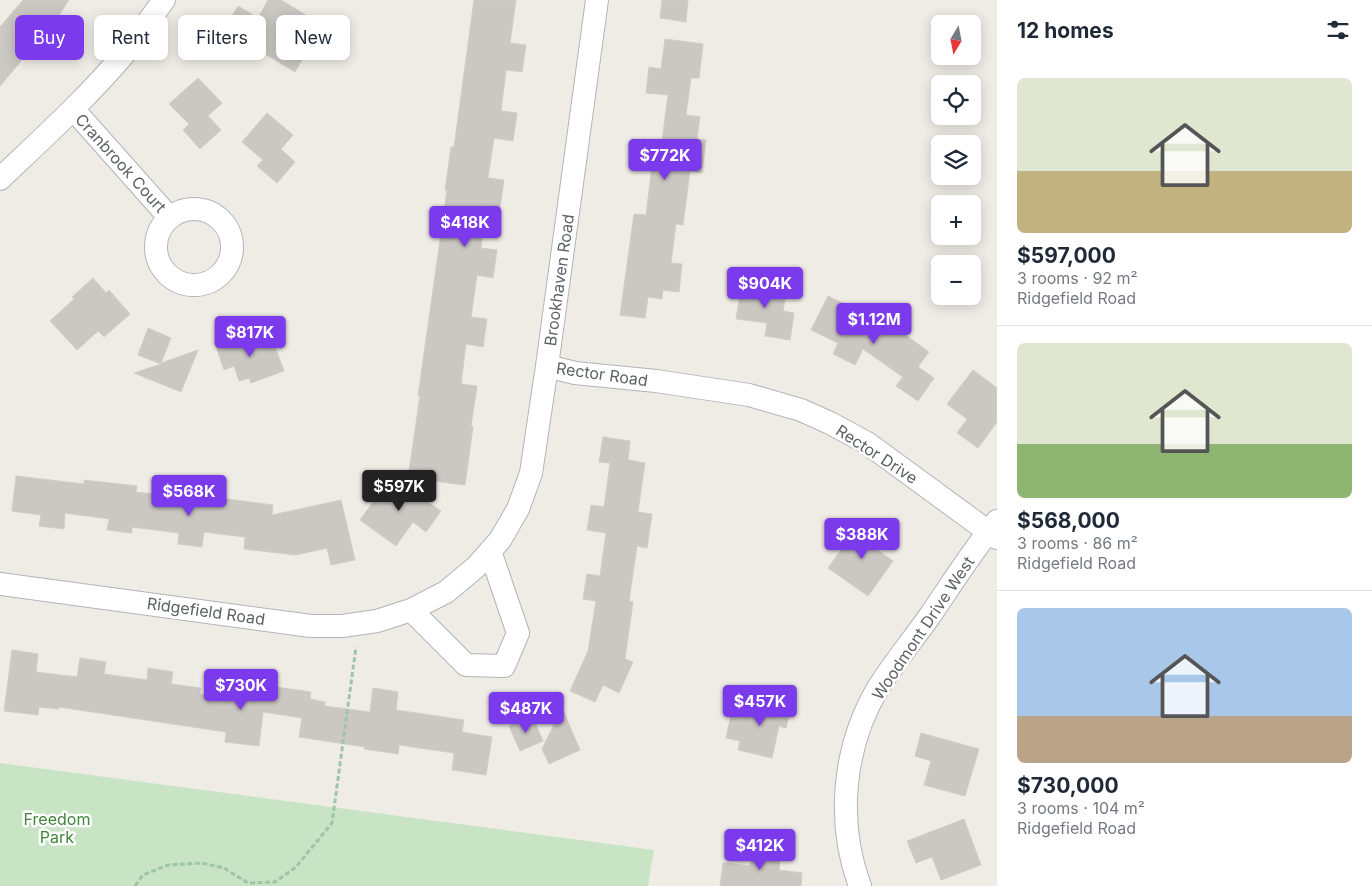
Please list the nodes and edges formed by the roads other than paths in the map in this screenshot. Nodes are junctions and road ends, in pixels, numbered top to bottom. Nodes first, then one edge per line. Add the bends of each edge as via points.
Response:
1 (164, 0) edge
2 (597, 0) edge
3 (73, 109) junction
4 (0, 179) edge
5 (169, 217) dead end
6 (547, 366) junction
7 (656, 381) joint
8 (994, 530) edge
9 (490, 551) junction
10 (459, 581) joint
11 (0, 584) edge
12 (411, 610) junction
13 (860, 886) edge

1 - 3 street via 125,52
2 - 6 street, Brookhaven Road
3 - 4 street
3 - 5 street, Cranbrook Court
6 - 7 street, Rector Road via 575,373
6 - 9 street, Brookhaven Road via 531,473 518,510
7 - 8 street, Rector Drive via 749,395 801,410 867,443
8 - 13 street, Woodmont Drive West via 878,689 860,726 850,757 846,805 851,854
9 - 10 street, Brookhaven Road
9 - 12 street via 518,633 504,666 466,665
10 - 12 street, Ridgefield Road via 446,592
11 - 12 street, Ridgefield Road via 311,626 377,622

